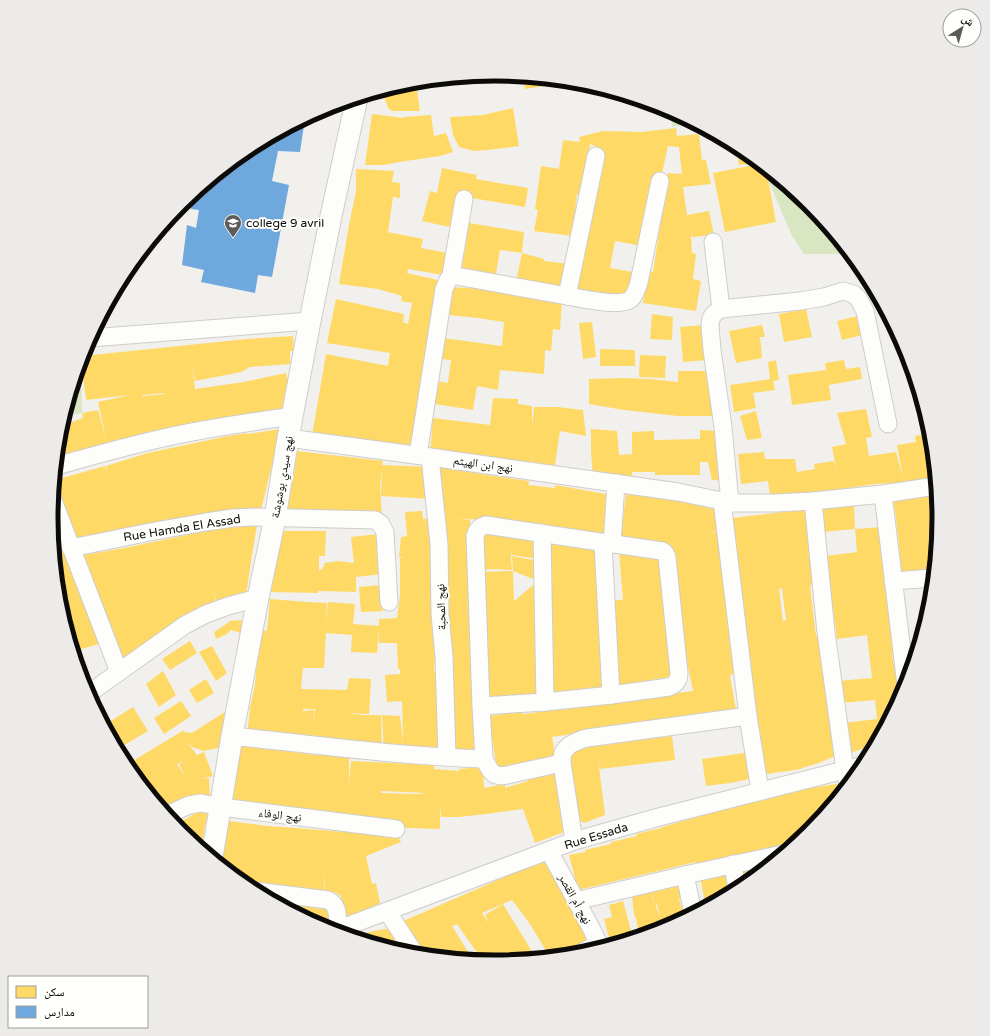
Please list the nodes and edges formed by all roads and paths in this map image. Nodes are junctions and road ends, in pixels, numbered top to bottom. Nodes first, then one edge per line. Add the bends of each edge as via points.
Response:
1 (356, 104) edge
2 (596, 156) dead end
3 (660, 181) dead end
4 (464, 198) dead end
5 (713, 242) dead end
6 (451, 275) junction
7 (567, 296) junction
8 (721, 309) junction
9 (310, 320) junction
10 (97, 337) edge
11 (293, 416) junction
12 (888, 424) dead end
13 (288, 438) junction
14 (424, 456) junction
15 (62, 465) edge
16 (616, 483) junction
17 (931, 487) edge
18 (883, 494) junction
19 (813, 501) junction
20 (726, 502) junction
21 (58, 514) edge
22 (275, 518) junction
23 (542, 534) junction
24 (608, 543) junction
25 (71, 548) junction
26 (928, 578) edge
27 (893, 581) junction
28 (258, 598) junction
29 (389, 602) dead end
30 (904, 671) edge
31 (119, 672) junction
32 (93, 690) edge
33 (611, 695) junction
34 (545, 702) junction
35 (481, 706) junction
36 (748, 716) junction
37 (232, 736) junction
38 (447, 758) junction
39 (484, 759) junction
40 (562, 763) junction
41 (846, 777) edge
42 (760, 791) junction
43 (221, 807) junction
44 (172, 813) edge
45 (396, 829) dead end
46 (574, 841) junction
47 (549, 851) junction
48 (213, 852) edge
49 (772, 856) edge
50 (733, 864) junction
51 (685, 875) junction
52 (736, 882) edge
53 (271, 893) edge
54 (576, 902) junction
55 (692, 908) edge
56 (387, 911) junction
57 (336, 925) edge
58 (343, 927) edge
59 (598, 943) edge
60 (410, 947) edge

1 - 9 street, نهج سيدي بوشوشة
2 - 7 street
3 - 7 street via 639,282 631,299 614,303
4 - 6 street, نهج المحبة
5 - 8 street
6 - 7 street
6 - 14 street, نهج المحبة via 444,289
8 - 12 street via 800,301 843,291 853,294 865,311
8 - 20 street via 711,318 710,326 723,427
9 - 10 street
9 - 11 street, نهج سيدي بوشوشة
11 - 13 street, نهج سيدي بوشوشة
11 - 15 street via 164,438
13 - 14 street, نهج ابن الهيثم
13 - 22 street, نهج سيدي بوشوشة
14 - 16 street, نهج ابن الهيثم
14 - 38 street, نهج المحبة via 438,544
16 - 20 street, نهج ابن الهيثم
16 - 24 street
17 - 18 street, نهج ابن الهيثم
18 - 19 street, نهج ابن الهيثم
18 - 27 street
19 - 20 street, نهج ابن الهيثم
19 - 41 street via 826,632
20 - 36 street
21 - 25 street
22 - 25 street, Rue Hamda El Assad via 233,518
22 - 28 street, نهج سيدي بوشوشة
22 - 29 street, Rue Hamda El Assad via 375,520 380,523 385,532
23 - 24 street
23 - 34 street
23 - 35 street via 486,525 476,531
24 - 33 street
24 - 33 street via 665,553 679,673 678,680 673,685
25 - 31 street
26 - 27 street
27 - 30 street
28 - 31 street via 206,614 185,625
28 - 37 street, نهج سيدي بوشوشة
31 - 32 street
33 - 34 street
34 - 35 street
35 - 39 street
36 - 40 street via 580,740 567,747 563,753
36 - 42 street
37 - 38 street
37 - 43 street, نهج سيدي بوشوشة
38 - 39 street
39 - 40 street via 490,770 500,776
40 - 46 street
41 - 42 street, Rue Essada
42 - 46 street, Rue Essada
43 - 44 street, نهج الوفاء via 201,803
43 - 45 street, نهج الوفاء
43 - 48 street, نهج سيدي بوشوشة
46 - 47 street, Rue Essada
47 - 54 street, نهج أم القصر
47 - 56 street, Rue Essada
49 - 50 street
50 - 51 street
50 - 52 street
51 - 54 street
51 - 55 street
53 - 57 street via 328,900 336,906
54 - 59 street, نهج أم القصر
56 - 58 street, Rue Essada
56 - 60 street

